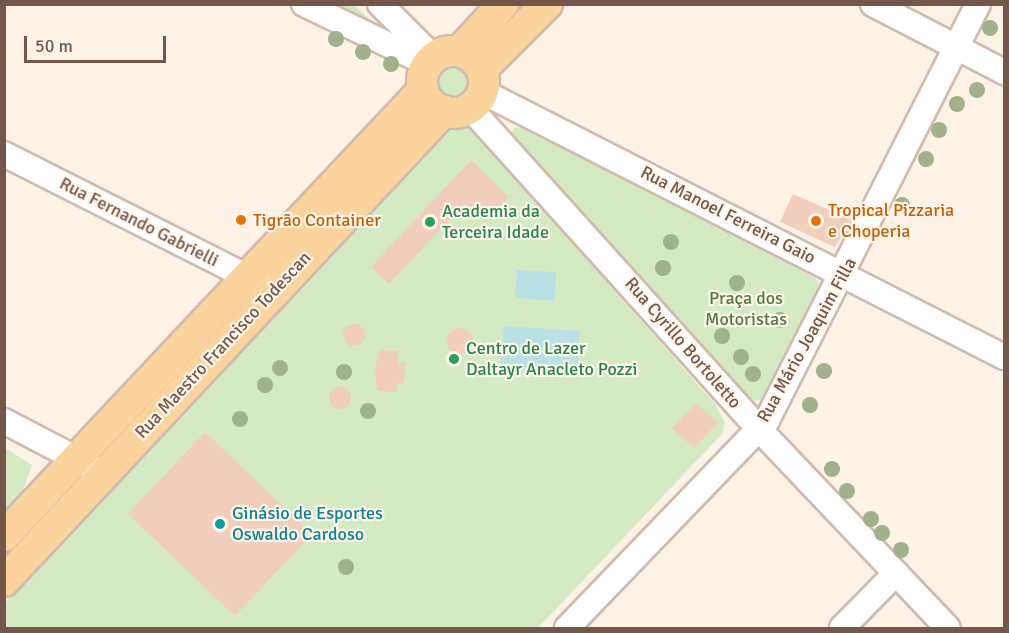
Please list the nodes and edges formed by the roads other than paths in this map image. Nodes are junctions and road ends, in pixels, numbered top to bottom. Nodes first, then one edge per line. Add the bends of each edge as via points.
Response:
1 (304, 4) edge
2 (380, 4) edge
3 (503, 4) edge
4 (547, 4) edge
5 (873, 4) edge
6 (978, 4) edge
7 (956, 48) junction
8 (1005, 72) edge
9 (453, 80) junction
10 (4, 154) edge
11 (844, 274) junction
12 (248, 277) junction
13 (273, 291) junction
14 (1005, 357) edge
15 (4, 421) edge
16 (759, 429) junction
17 (90, 466) junction
18 (4, 536) edge
19 (896, 573) junction
20 (4, 581) edge
21 (567, 628) edge
22 (842, 628) edge
23 (948, 628) edge

1 - 9 street, Rua Manoel Ferreira Gaio
2 - 9 street, Rua Cyrillo Bortoletto
3 - 9 main road, Rua Maestro Francisco Todescan
4 - 9 main road, Rua Maestro Francisco Todescan
5 - 7 street
6 - 7 street, Rua Mário Joaquim Filla
7 - 8 street
7 - 11 street, Rua Mário Joaquim Filla
9 - 11 street, Rua Manoel Ferreira Gaio
9 - 12 main road, Rua Maestro Francisco Todescan
9 - 13 main road, Rua Maestro Francisco Todescan
9 - 16 street, Rua Cyrillo Bortoletto
10 - 12 street, Rua Fernando Gabrielli
11 - 14 street, Rua Manoel Ferreira Gaio
11 - 16 street, Rua Mário Joaquim Filla
12 - 13 street, Rua Fernando Gabrielli
12 - 17 main road, Rua Maestro Francisco Todescan
13 - 17 main road, Rua Maestro Francisco Todescan
15 - 17 street
16 - 19 street, Rua Cyrillo Bortoletto
16 - 21 street, Rua Mário Joaquim Filla
17 - 18 main road, Rua Maestro Francisco Todescan
17 - 20 main road, Rua Maestro Francisco Todescan
19 - 22 street
19 - 23 street, Rua Cyrillo Bortoletto

